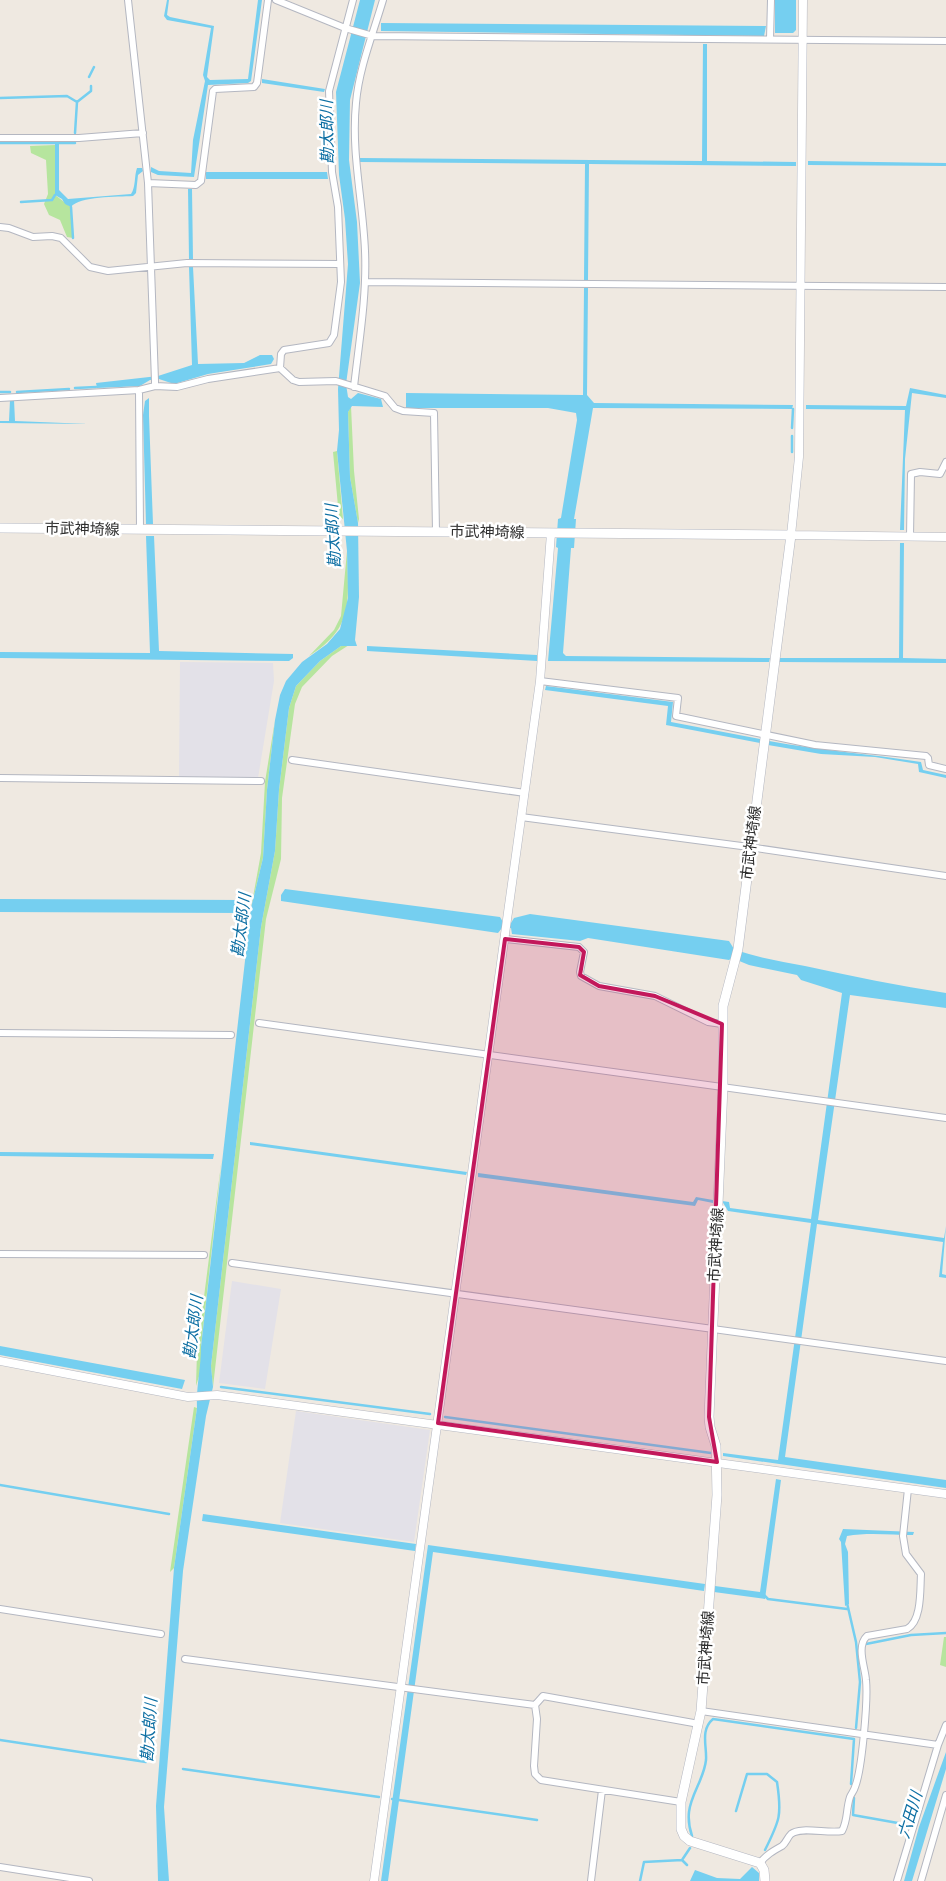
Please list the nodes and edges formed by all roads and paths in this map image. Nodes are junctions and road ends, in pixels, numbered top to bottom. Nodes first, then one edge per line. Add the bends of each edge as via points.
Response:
1 (128, 0) edge
2 (268, 0) edge
3 (276, 0) edge
4 (353, 0) edge
5 (383, 0) edge
6 (771, 0) edge
7 (803, 0) edge
8 (345, 28) junction
9 (770, 33) junction
10 (373, 36) junction
11 (803, 39) junction
12 (946, 41) edge
13 (142, 133) junction
14 (0, 138) edge
15 (148, 182) junction
16 (0, 227) edge
17 (340, 264) junction
18 (151, 268) junction
19 (366, 282) junction
20 (801, 286) junction
21 (946, 287) edge
22 (280, 368) junction
23 (154, 380) junction
24 (351, 386) junction
25 (139, 390) junction
26 (0, 398) edge
27 (946, 462) edge
28 (0, 528) edge
29 (140, 529) junction
30 (436, 532) junction
31 (553, 533) junction
32 (791, 535) junction
33 (910, 537) junction
34 (946, 537) edge
35 (540, 681) junction
36 (765, 735) junction
37 (292, 760) dead end
38 (946, 770) edge
39 (0, 778) edge
40 (261, 780) dead end
41 (525, 793) junction
42 (521, 817) junction
43 (749, 847) junction
44 (946, 876) edge
45 (506, 939) junction
46 (258, 1023) dead end
47 (722, 1024) junction
48 (0, 1032) edge
49 (232, 1035) dead end
50 (488, 1054) junction
51 (723, 1086) junction
52 (946, 1118) edge
53 (0, 1254) edge
54 (204, 1255) dead end
55 (232, 1263) dead end
56 (455, 1294) junction
57 (712, 1329) junction
58 (0, 1361) edge
59 (946, 1362) edge
60 (438, 1423) junction
61 (718, 1462) junction
62 (908, 1489) junction
63 (946, 1494) edge
64 (0, 1609) edge
65 (161, 1634) dead end
66 (185, 1659) dead end
67 (403, 1686) junction
68 (535, 1704) junction
69 (701, 1711) junction
70 (699, 1724) junction
71 (946, 1725) edge
72 (863, 1733) junction
73 (938, 1745) junction
74 (602, 1790) junction
75 (946, 1795) edge
76 (681, 1802) junction
77 (760, 1863) junction
78 (0, 1867) edge
79 (89, 1881) edge
80 (374, 1881) edge
81 (590, 1881) edge
82 (765, 1881) edge
83 (897, 1881) edge
84 (921, 1881) edge

1 - 13 street
2 - 15 street via 257,83 254,87 215,89 213,92 201,181 196,185
3 - 8 street
4 - 8 street
5 - 10 street
6 - 9 street
7 - 11 street
8 - 10 street
8 - 17 street via 329,91
9 - 10 street
9 - 11 street
10 - 19 street via 359,83 355,111 356,172
11 - 12 street
11 - 20 street
13 - 14 street via 79,138
13 - 15 street
15 - 18 street
16 - 18 street via 33,237 61,238 74,254 95,269
17 - 18 street via 187,263
17 - 22 street via 341,282 333,341 284,350
18 - 23 street
19 - 20 street
19 - 24 street
20 - 21 street
20 - 32 street via 799,457
22 - 23 street via 177,387
22 - 24 street via 299,382 336,381
23 - 25 street
24 - 30 street via 384,396 394,408 403,412 434,413
25 - 26 street
25 - 29 street
27 - 33 street via 940,474 911,474
28 - 29 main road, 市武神埼線
29 - 30 main road, 市武神埼線
30 - 31 main road, 市武神埼線
31 - 32 main road, 市武神埼線
31 - 35 street
32 - 33 street
32 - 36 main road, 市武神埼線
33 - 34 street
35 - 36 street via 678,698 676,716
35 - 41 street
36 - 38 street via 815,745 926,756 929,765
36 - 43 main road, 市武神埼線
37 - 41 street
39 - 40 street
41 - 42 street
42 - 43 street
42 - 45 street
43 - 44 street
43 - 47 main road, 市武神埼線 via 738,949 724,998
45 - 47 street via 579,947 584,952 582,976 599,986 655,996 708,1022
45 - 50 street
46 - 50 street
47 - 51 main road, 市武神埼線
48 - 49 street
50 - 51 street
50 - 56 street
51 - 52 street
51 - 57 main road, 市武神埼線
53 - 54 street
55 - 56 street
56 - 57 street
56 - 60 street
57 - 59 street
57 - 61 main road, 市武神埼線 via 709,1417
58 - 60 street via 191,1397 217,1395
60 - 61 street
60 - 67 street
61 - 62 street
61 - 69 main road, 市武神埼線
62 - 63 street
62 - 72 street via 902,1533 906,1554 921,1574 916,1619 907,1629 867,1636 863,1640 866,1681
64 - 65 street
66 - 67 street
67 - 68 street
67 - 80 street
68 - 70 street via 543,1696
68 - 74 street via 535,1774 541,1780 553,1783
69 - 70 main road, 市武神埼線
69 - 72 street
70 - 76 main road, 市武神埼線
71 - 73 street
72 - 73 street
72 - 77 street via 857,1778 842,1831 798,1830
73 - 83 street
74 - 76 street
74 - 81 street
75 - 84 street
76 - 77 main road, 市武神埼線 via 681,1829 690,1841
77 - 82 main road
78 - 79 street

